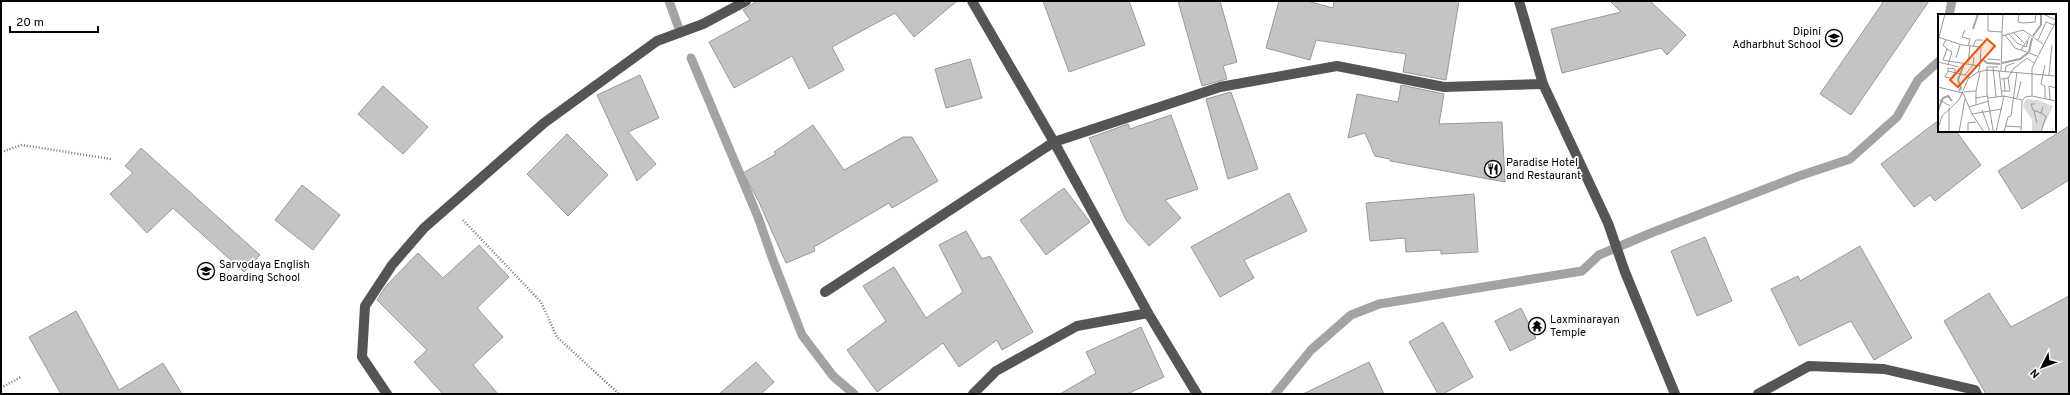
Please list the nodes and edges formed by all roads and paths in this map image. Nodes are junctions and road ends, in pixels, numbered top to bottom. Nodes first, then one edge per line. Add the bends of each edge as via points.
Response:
1 (746, 1) edge
2 (972, 1) edge
3 (1519, 1) edge
4 (1543, 84) junction
5 (1054, 142) junction
6 (1, 152) edge
7 (111, 159) dead end
8 (450, 206) junction
9 (825, 292) dead end
10 (1148, 313) junction
11 (21, 377) dead end
12 (1, 388) edge
13 (387, 394) edge
14 (619, 394) edge
15 (973, 394) edge
16 (1197, 394) edge
17 (1673, 394) edge
18 (1758, 394) edge
19 (1977, 394) edge

1 - 8 street via 703,24 657,42 544,123
2 - 5 street
3 - 4 street
4 - 5 street via 1444,87 1337,66 1220,87
4 - 17 street via 1608,223
5 - 9 street
5 - 10 street
6 - 7 path via 22,145
8 - 13 street via 424,228 392,265 365,306 362,357
8 - 14 path via 541,302 557,337
10 - 15 street via 1077,326 996,371
10 - 16 street
11 - 12 path
18 - 19 street via 1809,366 1884,369 1974,390

